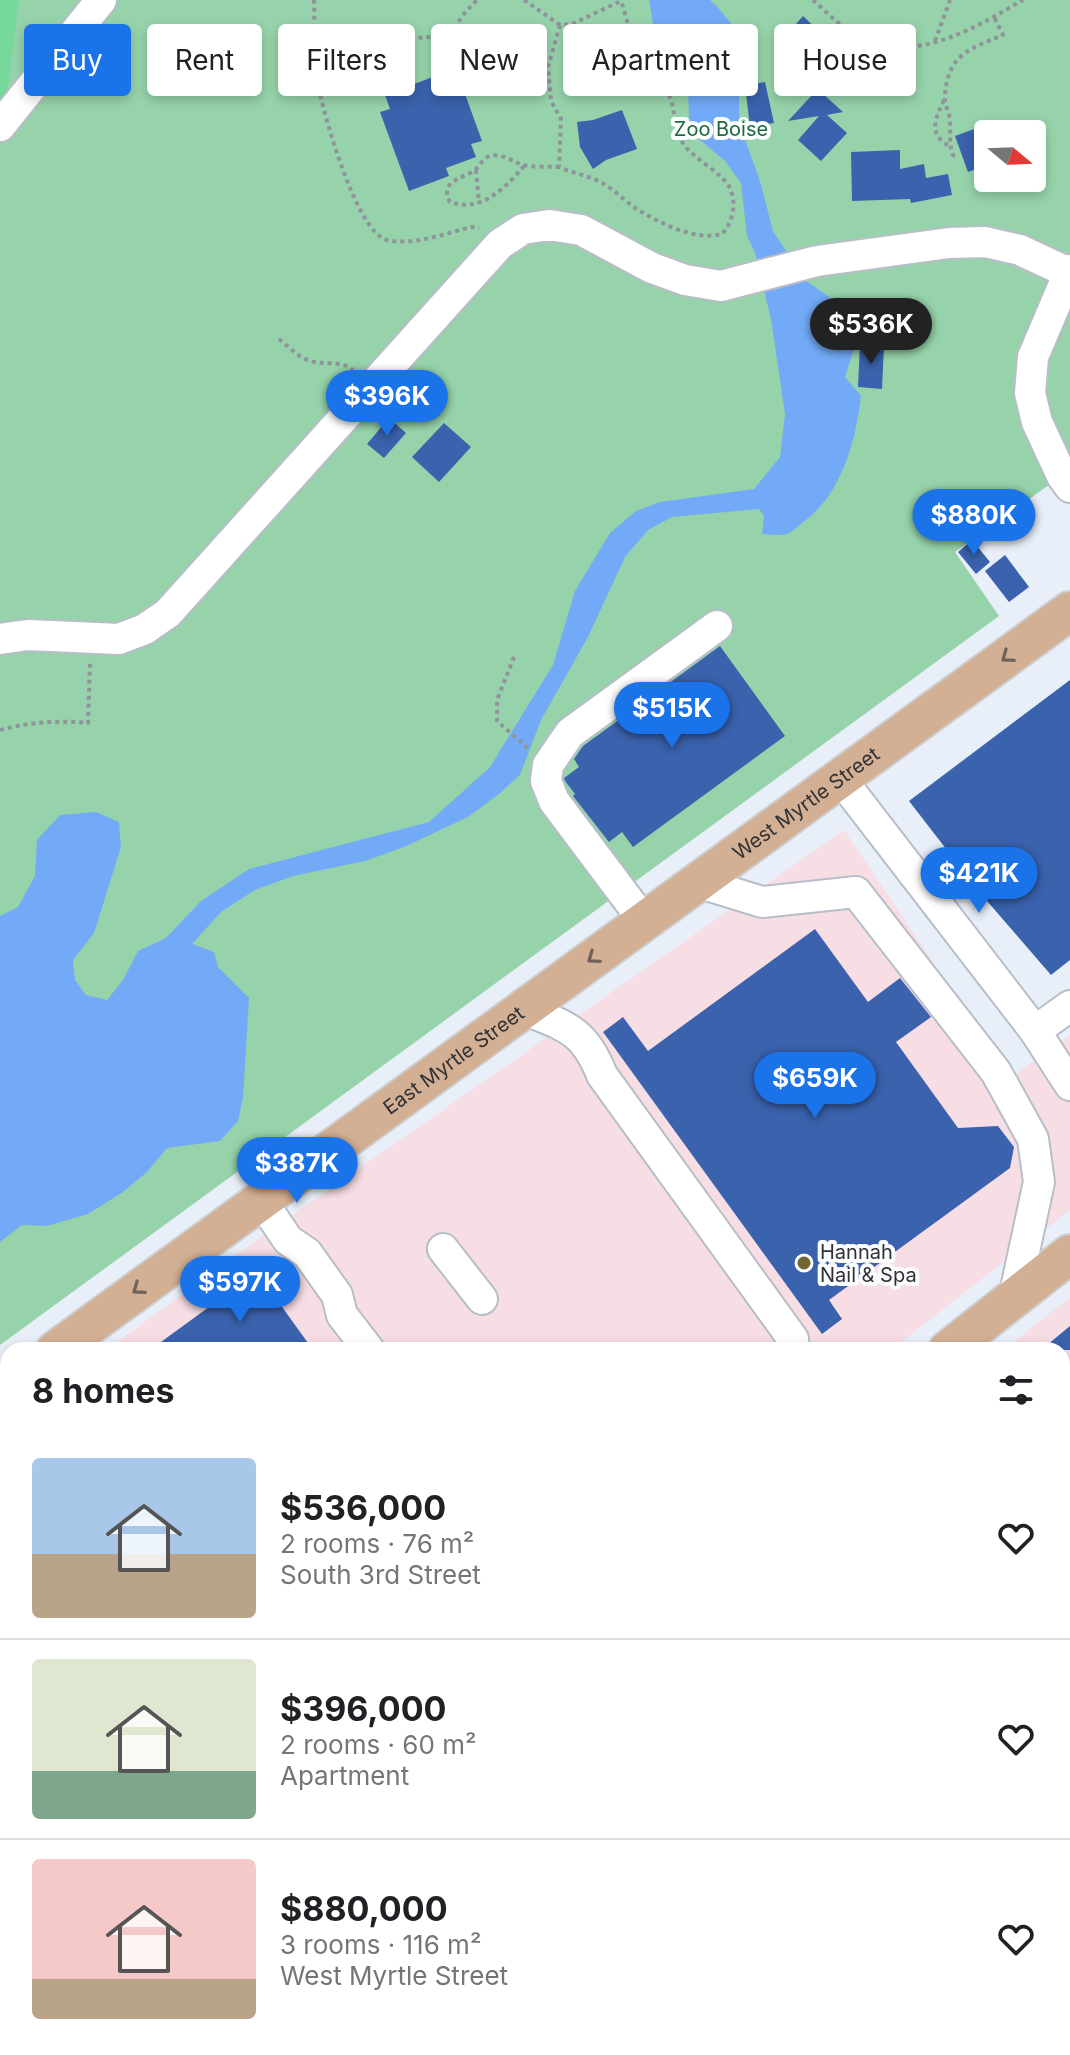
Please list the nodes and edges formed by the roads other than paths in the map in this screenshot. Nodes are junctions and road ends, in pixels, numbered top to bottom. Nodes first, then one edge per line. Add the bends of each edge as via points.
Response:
1 (101, 0) edge
2 (0, 126) edge
3 (1069, 271) edge
4 (1070, 487) edge
5 (1070, 611) edge
6 (717, 626) dead end
7 (0, 639) edge
8 (840, 778) junction
9 (697, 882) junction
10 (644, 921) junction
11 (532, 1003) junction
12 (1070, 1006) edge
13 (1035, 1031) junction
14 (1070, 1085) edge
15 (261, 1200) junction
16 (443, 1249) dead end
17 (1070, 1254) edge
18 (1014, 1298) junction
19 (482, 1299) dead end
20 (67, 1342) edge
21 (363, 1342) edge
22 (793, 1342) edge
23 (958, 1342) edge

1 - 2 street
3 - 4 street via 1033,357 1030,393 1037,422
3 - 7 street via 1020,250 985,242 949,243 817,261 721,286 652,268 581,230 549,225 523,229 500,244 168,613 119,639
5 -> 8 main road, West Myrtle Street
6 - 10 street via 570,733 548,765 546,781 554,801
8 - 9 main road, West Myrtle Street
8 - 13 street
9 - 10 main road, West Myrtle Street
9 - 18 street via 762,902 856,892 996,1072 1033,1139 1039,1182
10 -> 11 main road, West Myrtle Street
11 - 15 main road, East Myrtle Street
11 - 22 street via 574,1030
12 - 13 street
13 - 14 street
15 -> 20 main road, East Myrtle Street
15 - 21 street via 288,1240 307,1253
16 - 19 street
17 - 18 main road
18 - 23 main road

